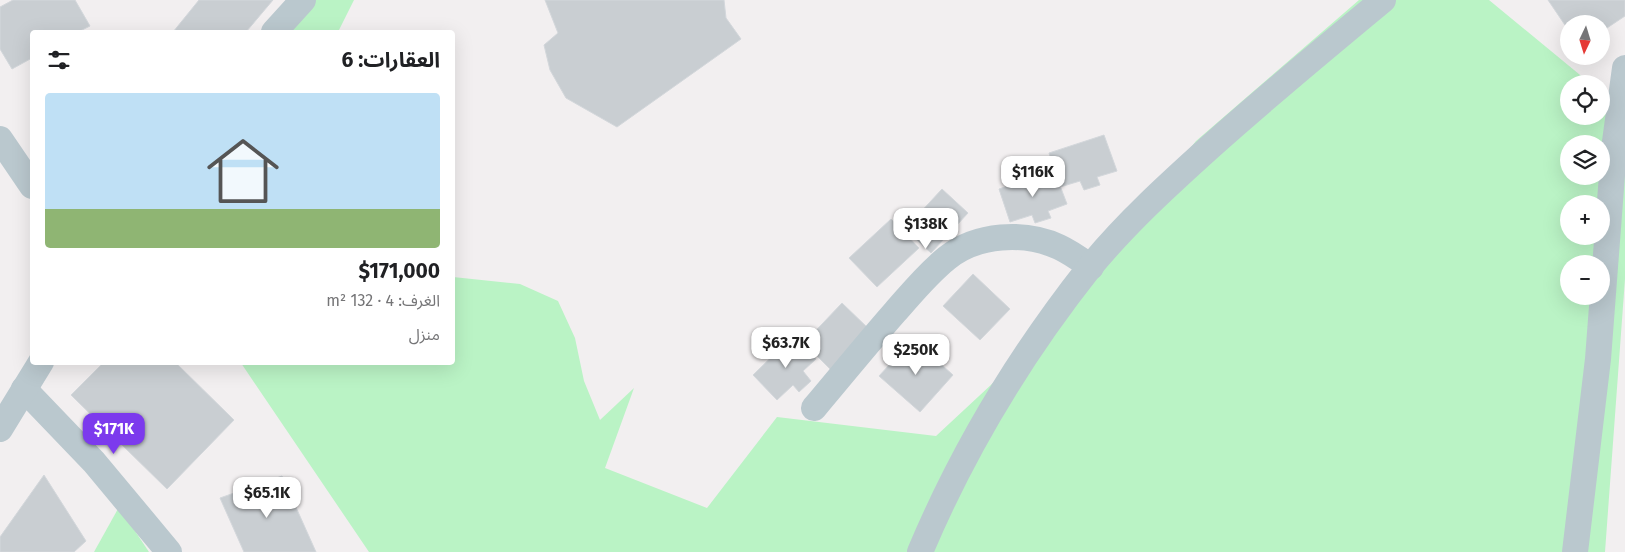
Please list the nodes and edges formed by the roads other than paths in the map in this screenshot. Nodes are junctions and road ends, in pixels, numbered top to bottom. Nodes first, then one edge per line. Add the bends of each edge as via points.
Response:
1 (303, 0) edge
2 (1383, 0) edge
3 (276, 30) edge
4 (1625, 68) edge
5 (0, 140) edge
6 (30, 183) edge
7 (1091, 266) junction
8 (39, 365) edge
9 (24, 389) junction
10 (814, 408) dead end
11 (0, 429) edge
12 (169, 552) edge
13 (920, 552) edge
14 (1575, 552) edge

1 - 3 street
2 - 7 street via 1266,97 1163,189
4 - 14 street via 1614,149 1598,359
5 - 6 street
7 - 10 street via 1059,246 1041,240 994,238 968,245 948,257 920,283
7 - 13 street via 996,402 962,460
8 - 9 street
9 - 11 street
9 - 12 street via 94,462

